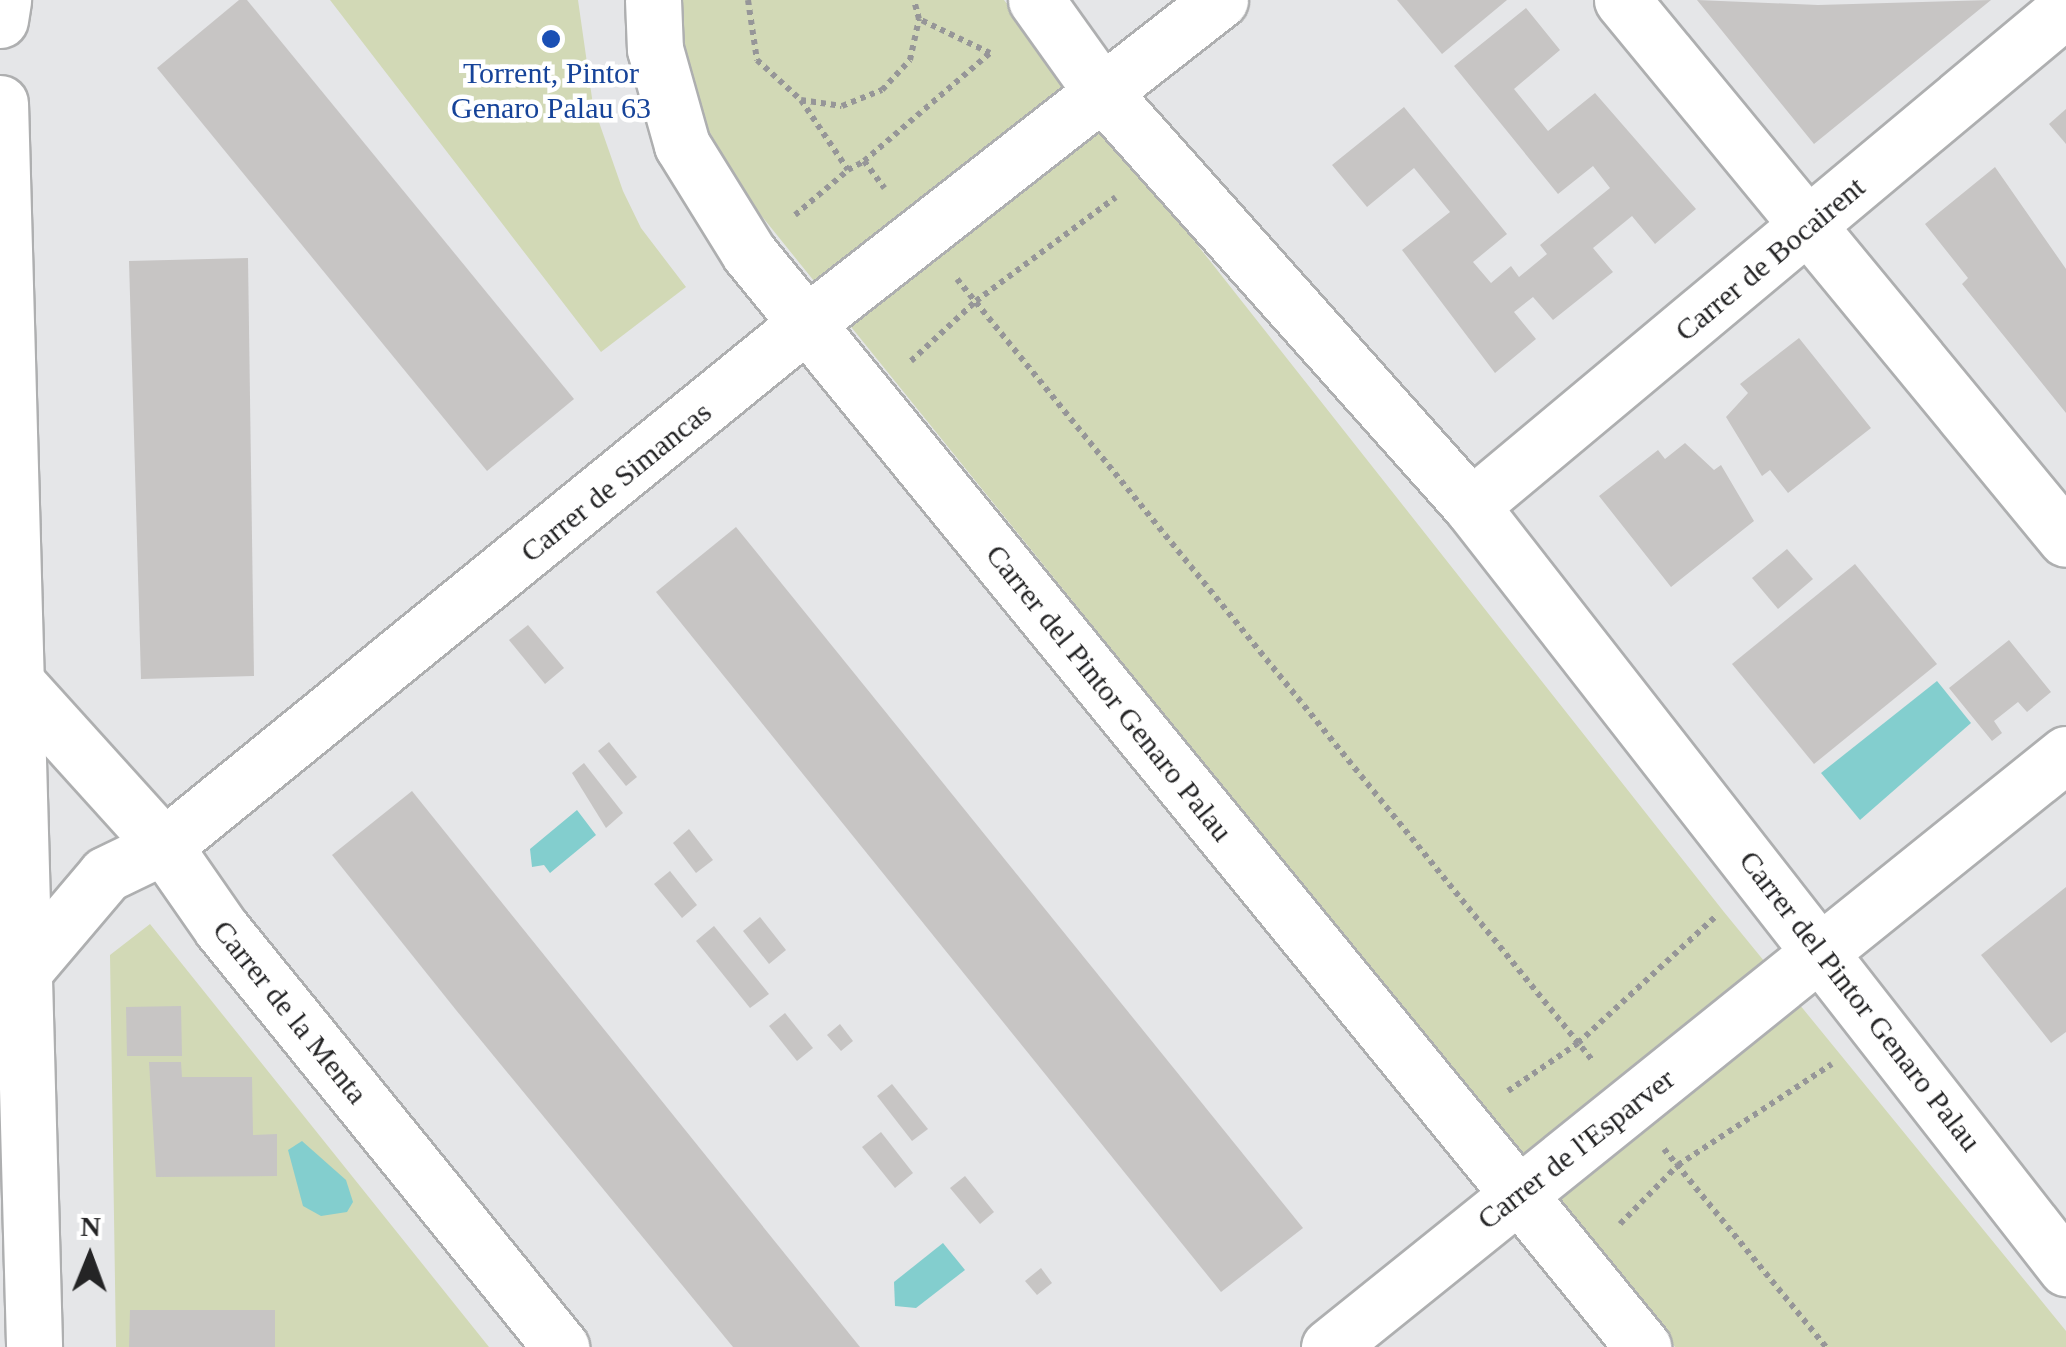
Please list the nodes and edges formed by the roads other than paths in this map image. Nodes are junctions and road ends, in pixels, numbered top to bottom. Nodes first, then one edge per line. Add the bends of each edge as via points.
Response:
1 (2, 0) edge
2 (653, 0) edge
3 (1036, 0) edge
4 (1220, 0) edge
5 (1622, 0) edge
6 (2066, 9) edge
7 (0, 20) edge
8 (1101, 91) junction
9 (0, 103) edge
10 (1808, 227) junction
11 (808, 322) junction
12 (1471, 506) junction
13 (2066, 539) edge
14 (15, 681) junction
15 (2066, 754) edge
16 (164, 846) junction
17 (1824, 953) junction
18 (12, 980) edge
19 (1518, 1196) junction
20 (2066, 1268) edge
21 (34, 1347) edge
22 (561, 1347) edge
23 (1328, 1347) edge
24 (1643, 1347) edge

1 - 7 street
2 - 11 street, Carrer del Pintor Genaro Palau via 656,49 682,145 749,253
3 - 8 street, Carrer del Pintor Genaro Palau
4 - 8 street, Carrer de Simancas
5 - 10 street
6 - 10 street, Carrer de Bocairent
8 - 11 street, Carrer de Simancas
8 - 12 street, Carrer del Pintor Genaro Palau
9 - 14 street
10 - 12 street, Carrer de Bocairent
10 - 13 street
11 - 16 street, Carrer de Simancas
11 - 19 street, Carrer del Pintor Genaro Palau
12 - 17 street, Carrer del Pintor Genaro Palau
14 - 16 street, Carrer de la Menta
14 - 18 street
15 - 17 street, Carrer de l'Esparver
16 - 18 street, Carrer de Simancas via 106,874
16 - 22 street, Carrer de la Menta via 221,928
17 - 19 street, Carrer de l'Esparver
17 - 20 street, Carrer del Pintor Genaro Palau
18 - 21 street
19 - 23 street, Carrer de l'Esparver
19 - 24 street, Carrer del Pintor Genaro Palau

